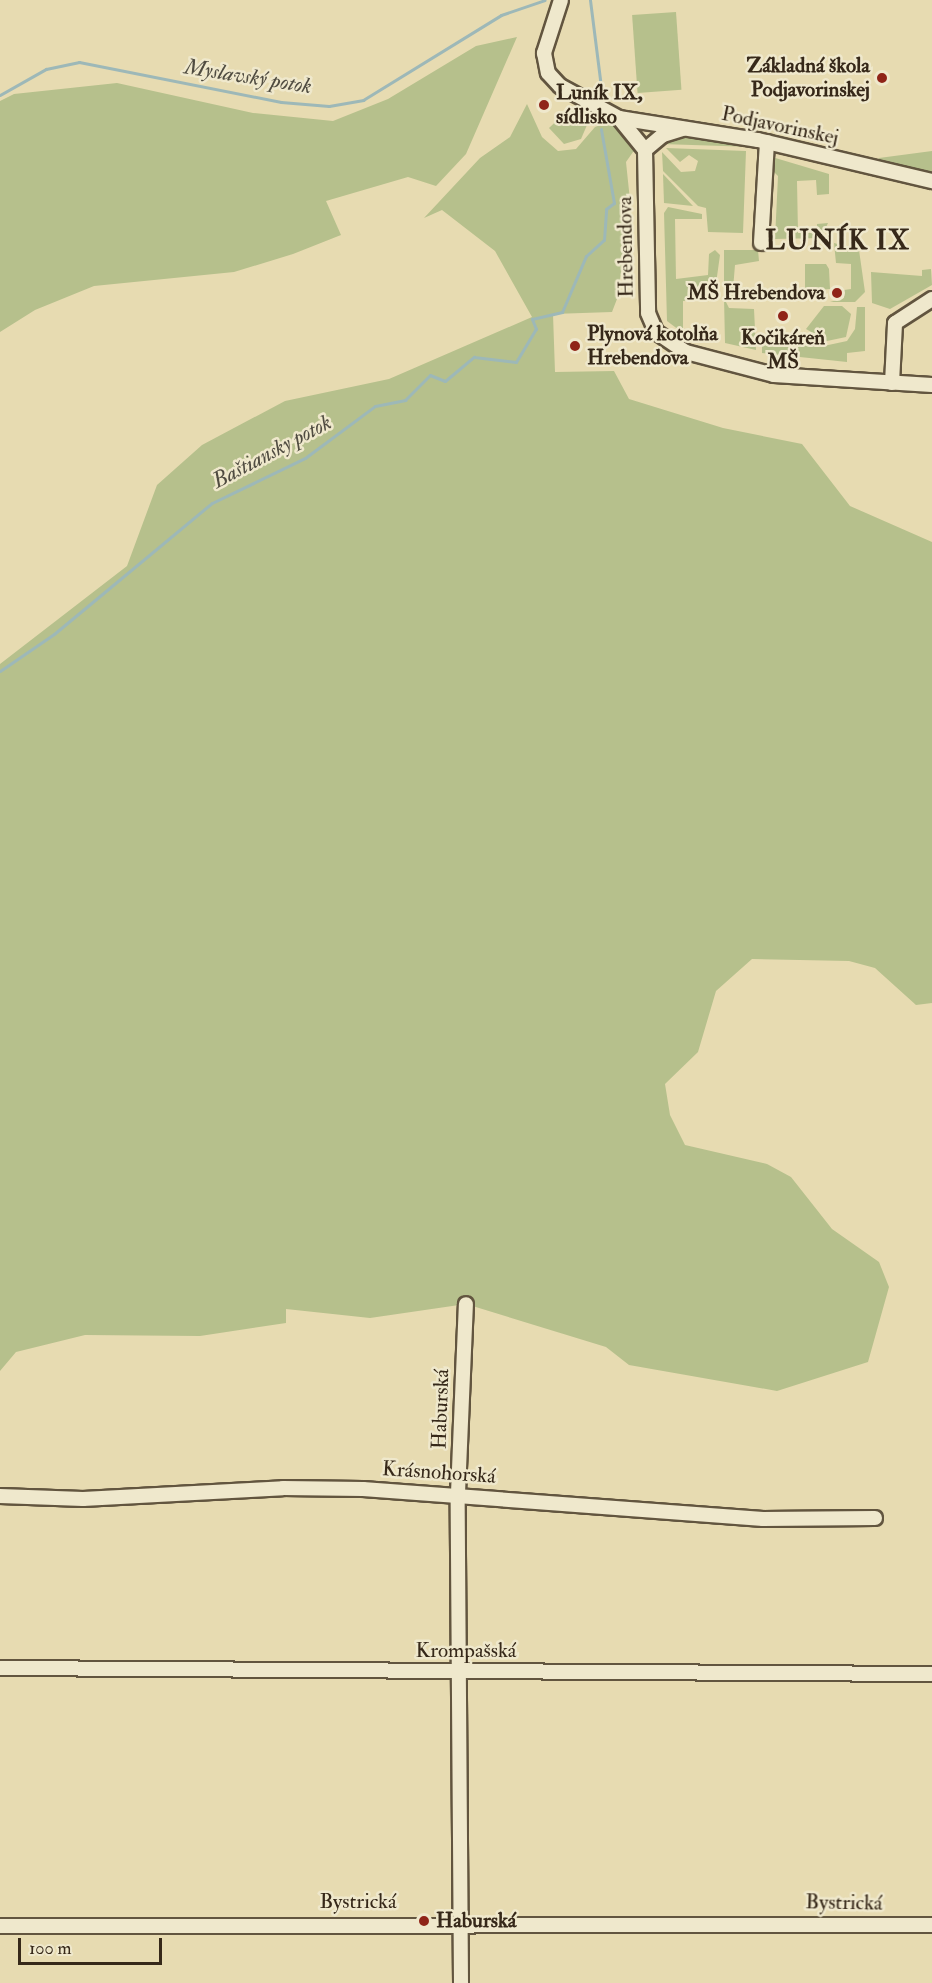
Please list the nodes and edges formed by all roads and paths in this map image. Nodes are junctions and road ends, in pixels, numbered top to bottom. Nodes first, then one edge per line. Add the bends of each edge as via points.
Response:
1 (560, 3) edge
2 (618, 118) junction
3 (685, 129) junction
4 (767, 142) junction
5 (645, 150) junction
6 (932, 182) edge
7 (761, 243) dead end
8 (932, 299) edge
9 (892, 383) junction
10 (932, 385) edge
11 (466, 1304) dead end
12 (458, 1493) junction
13 (0, 1496) edge
14 (875, 1518) dead end
15 (0, 1668) edge
16 (459, 1672) junction
17 (932, 1674) edge
18 (461, 1923) junction
19 (932, 1925) edge
20 (0, 1926) edge
21 (461, 1983) edge

1 - 2 street via 544,53 548,73 560,86
2 - 3 street, Podjavorinskej
2 - 5 street
3 - 4 street, Podjavorinskej
3 - 5 street via 663,135
4 - 6 street, Podjavorinskej
4 - 7 street
5 - 9 street, Hrebendova via 648,313 660,335 694,355 774,375
8 - 9 street via 895,323
9 - 10 street, Hrebendova
11 - 12 street, Haburská
12 - 13 street, Krásnohorská via 283,1488 159,1497
12 - 14 street, Krásnohorská via 763,1519
12 - 16 street, Haburská
15 - 16 street, Krompašská
16 - 17 street, Krompašská
16 - 18 street, Haburská
18 - 19 street, Bystrická
18 - 20 street, Bystrická
18 - 21 street, Haburská

